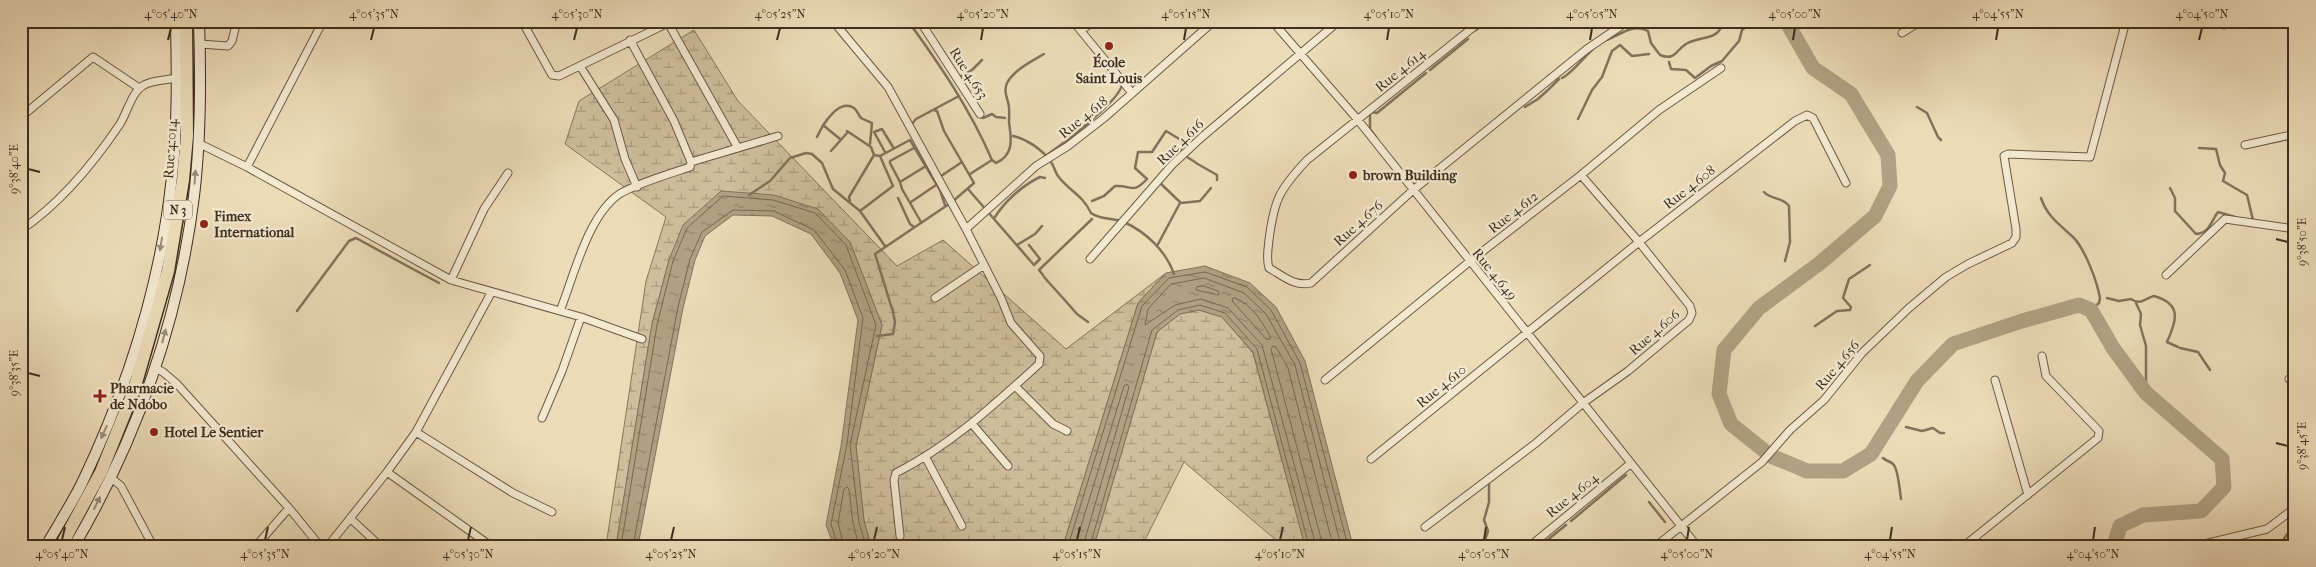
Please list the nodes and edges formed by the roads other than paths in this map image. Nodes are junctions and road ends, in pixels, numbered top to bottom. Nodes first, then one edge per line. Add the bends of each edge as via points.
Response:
1 (176, 21) edge
2 (186, 21) edge
3 (199, 21) edge
4 (237, 21) edge
5 (323, 21) edge
6 (522, 21) edge
7 (833, 21) edge
8 (920, 21) edge
9 (1073, 21) edge
10 (1093, 21) edge
11 (1214, 21) edge
12 (1272, 21) edge
13 (1339, 21) edge
14 (1481, 21) edge
15 (1628, 21) edge
16 (1921, 21) edge
17 (2126, 21) edge
18 (668, 22) edge
19 (1081, 30) junction
20 (1902, 33) dead end
21 (630, 40) junction
22 (200, 44) junction
23 (1299, 54) junction
24 (580, 66) junction
25 (1721, 68) dead end
26 (178, 78) junction
27 (139, 88) junction
28 (1132, 93) junction
29 (980, 114) dead end
30 (21, 116) edge
31 (1358, 120) junction
32 (2295, 134) edge
33 (778, 136) dead end
34 (198, 143) junction
35 (2245, 145) dead end
36 (738, 148) junction
37 (691, 162) junction
38 (247, 167) junction
39 (508, 173) dead end
40 (1581, 175) junction
41 (1846, 183) dead end
42 (637, 187) junction
43 (1412, 191) junction
44 (2295, 229) edge
45 (21, 230) edge
46 (966, 230) junction
47 (1639, 242) junction
48 (1090, 259) dead end
49 (1469, 262) junction
50 (984, 265) junction
51 (2166, 275) dead end
52 (451, 280) junction
53 (491, 292) junction
54 (935, 298) dead end
55 (560, 311) junction
56 (581, 317) junction
57 (1527, 332) junction
58 (642, 339) dead end
59 (2042, 356) dead end
60 (155, 368) junction
61 (1325, 380) dead end
62 (1995, 380) dead end
63 (1015, 386) junction
64 (1583, 403) junction
65 (542, 418) dead end
66 (972, 425) junction
67 (416, 432) junction
68 (1067, 432) dead end
69 (926, 458) junction
70 (1371, 459) dead end
71 (1630, 464) junction
72 (1008, 466) dead end
73 (387, 472) junction
74 (110, 477) junction
75 (2028, 495) junction
76 (290, 508) junction
77 (2295, 508) edge
78 (552, 512) dead end
79 (350, 518) junction
80 (962, 526) dead end
81 (1425, 527) dead end
82 (1680, 527) junction
83 (900, 536) dead end
84 (46, 546) edge
85 (61, 546) edge
86 (74, 546) edge
87 (152, 546) edge
88 (256, 546) edge
89 (320, 546) edge
90 (328, 546) edge
91 (380, 546) edge
92 (491, 546) edge
93 (1530, 546) edge
94 (1656, 546) edge
95 (1697, 546) edge
96 (1964, 546) edge
97 (2196, 546) edge

1 - 26 main road
2 - 85 highway, Rue 4.014 / N 3 via 187,136 168,271 133,393 101,472
3 - 22 main road
4 - 22 street via 228,46
5 - 38 street
6 - 24 street via 552,75 559,76
7 - 46 street via 888,87
8 - 29 street, Rue 4.653
9 - 19 street
10 - 19 street
11 - 28 street, Rue 4.618
12 - 23 street, Rue 4.649
13 - 23 street, Rue 4.616
14 - 31 street, Rue 4.614
15 - 43 street, Rue 4.676 via 1587,49
16 - 20 street
17 - 82 street, Rue 4.656 via 2090,157 2004,156 2016,229 2012,243 1946,277 1909,308 1862,353 1824,400 1762,462
18 - 21 street
18 - 36 street
19 - 28 street
21 - 24 street
21 - 37 street via 674,122
22 - 34 main road
23 - 31 street, Rue 4.649
23 - 48 street, Rue 4.616 via 1172,165
24 - 42 street via 614,120
25 - 40 street, Rue 4.612 via 1658,110
26 - 27 street via 144,84
26 -> 84 main road via 172,178 160,253 144,321 114,409 81,484
27 - 30 street via 93,58
27 - 45 street via 120,123 68,191
28 - 46 street, Rue 4.618 via 1068,146 1036,166
31 - 43 street, Rue 4.649
31 - 43 street, Rue 4.676 via 1307,160 1280,194 1273,211 1267,257 1269,268 1296,284 1311,283
32 - 35 street
33 - 36 street
34 - 38 street
60 -> 34 main road via 182,266 194,196
36 - 37 street
37 - 42 street via 690,167
38 - 52 street
39 - 52 street via 484,209
40 - 47 street
40 - 49 street, Rue 4.612
41 - 47 street, Rue 4.608 via 1813,118 1807,115 1773,136
42 - 55 street via 619,194 600,216 582,251
43 - 49 street, Rue 4.649
44 - 51 street via 2225,219
46 - 50 street
47 - 57 street, Rue 4.608
47 - 64 street, Rue 4.606 via 1690,306 1692,313 1689,320 1620,377
49 - 57 street, Rue 4.649
49 - 61 street, Rue 4.612
50 - 54 street
50 - 63 street via 1011,323 1040,356 1039,364
52 - 53 street
53 - 55 street
53 - 67 street
55 - 56 street
56 - 58 street
56 - 65 street
57 - 64 street, Rue 4.649
57 - 70 street, Rue 4.610
59 - 75 street via 2046,376 2100,434
60 - 74 main road via 143,404
60 - 76 street via 176,384
62 - 75 street
63 - 66 street
63 - 68 street via 1053,424
64 - 71 street, Rue 4.649
64 - 81 street
66 - 69 street
66 - 72 street
67 - 73 street
67 - 78 street via 513,493
69 - 80 street
69 - 83 street via 896,473
71 - 82 street, Rue 4.649
71 - 93 street, Rue 4.604
73 - 79 street
73 - 92 street
86 -> 74 main road
74 - 87 street via 121,486
75 - 96 street
76 - 88 street
76 - 89 street
77 - 97 street via 2266,529
79 - 90 street
79 - 91 street
82 - 94 street, Rue 4.656
82 - 95 street, Rue 4.649

